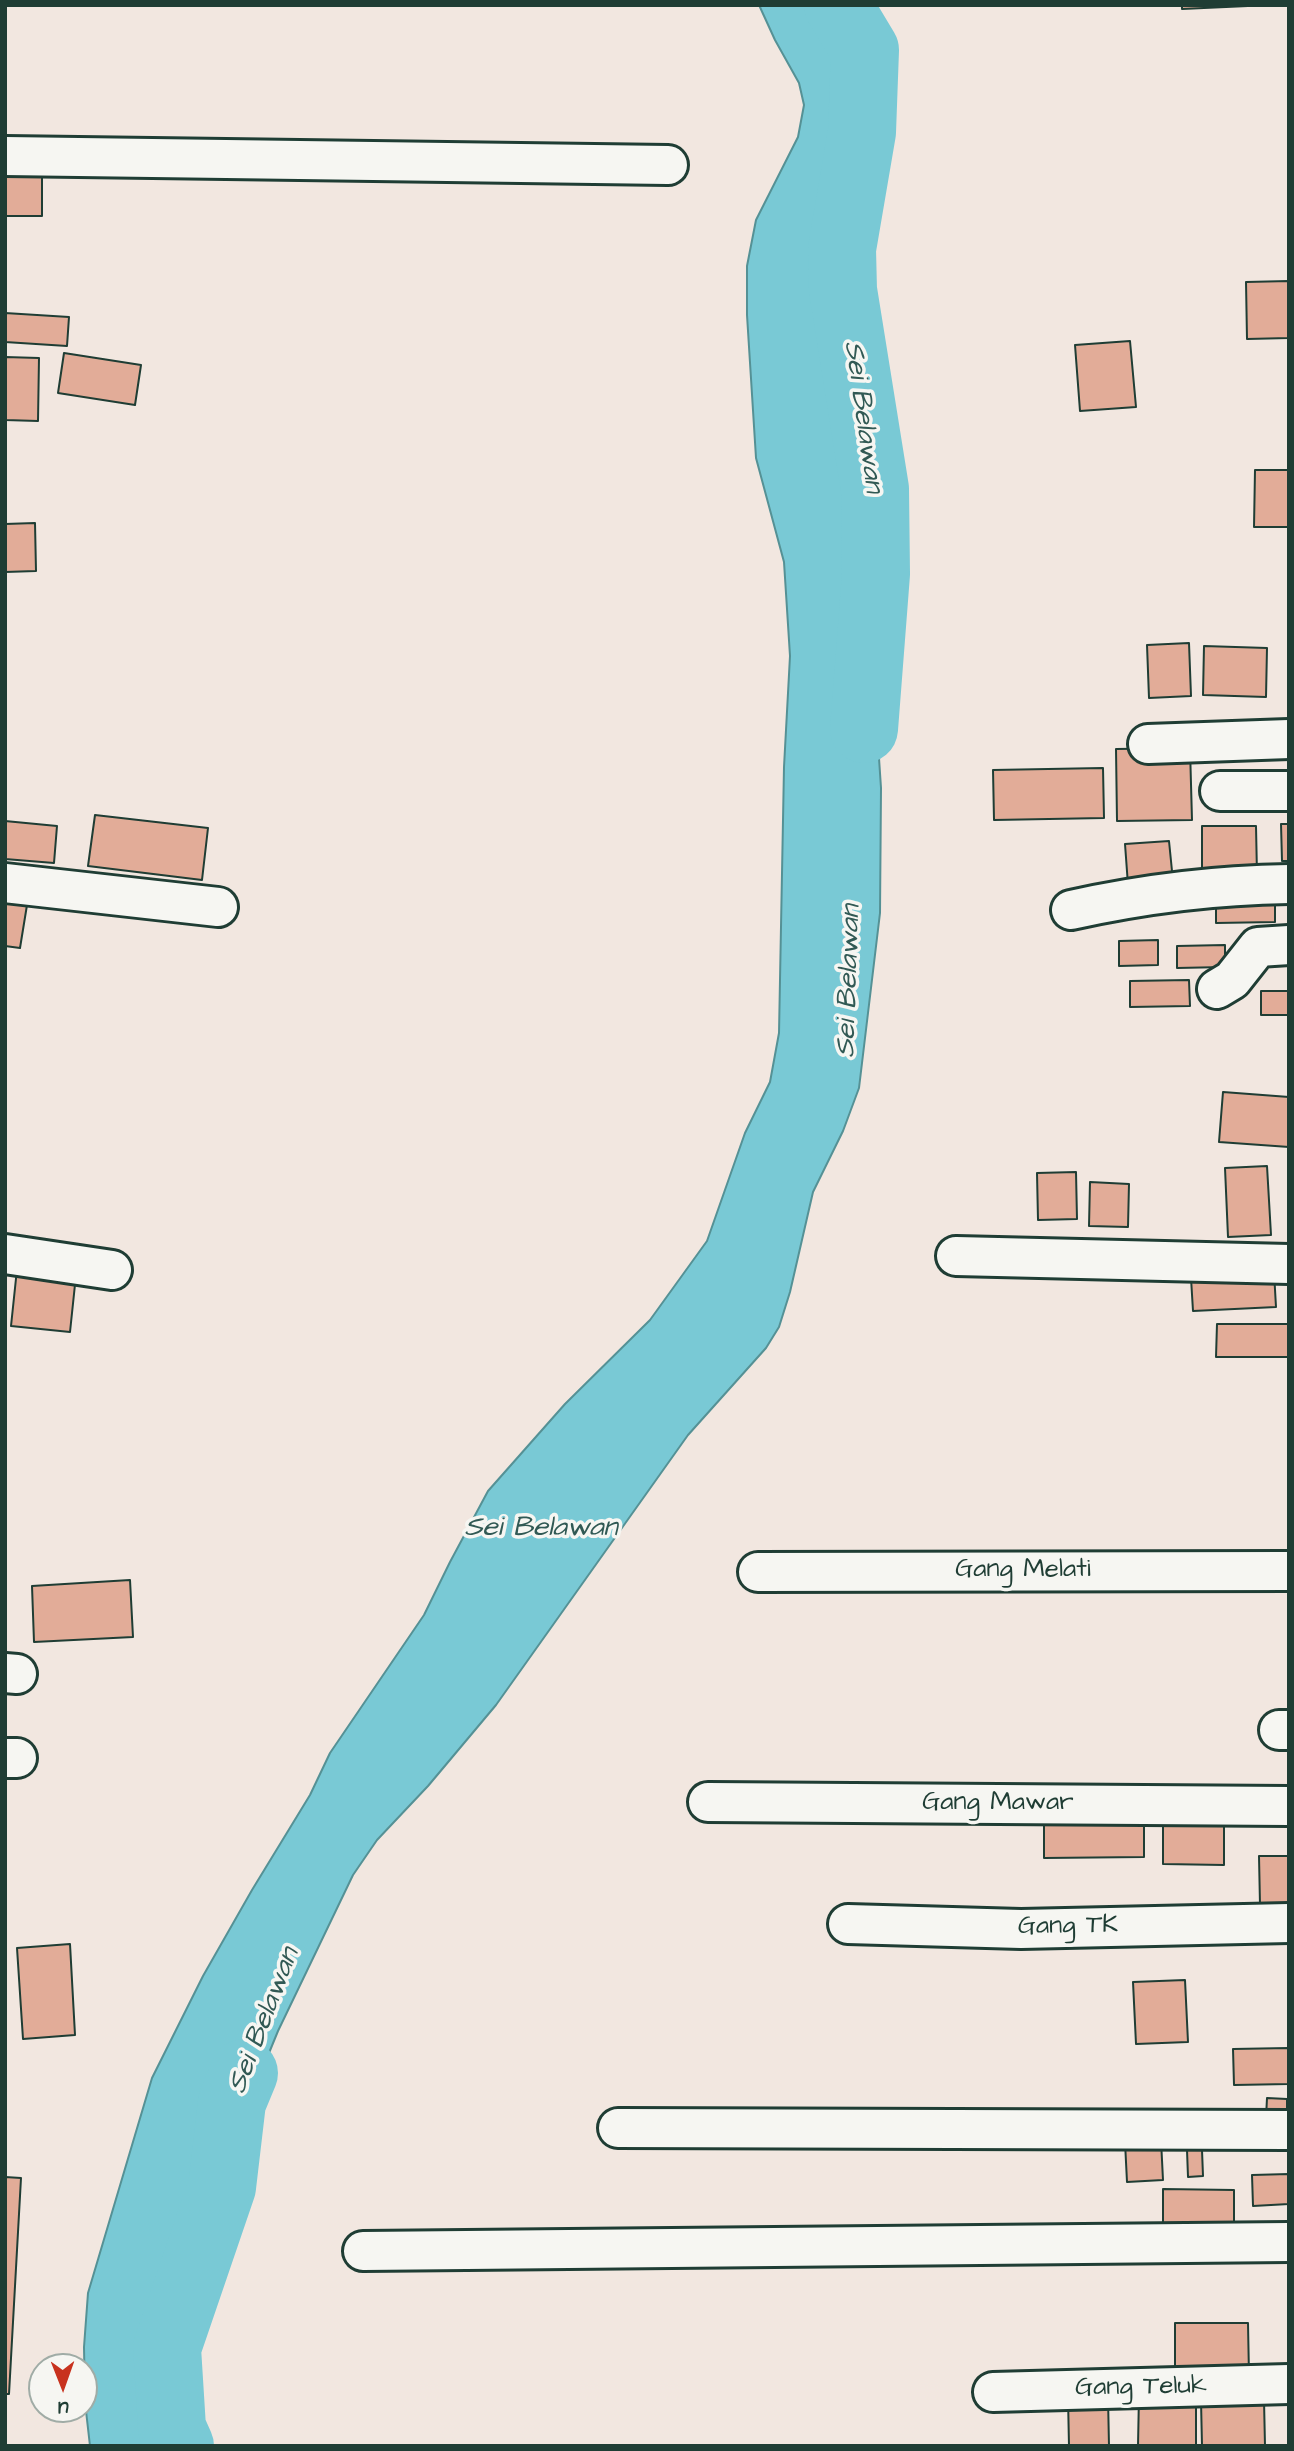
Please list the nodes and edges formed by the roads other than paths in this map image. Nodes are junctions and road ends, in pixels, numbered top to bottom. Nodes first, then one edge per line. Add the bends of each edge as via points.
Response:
1 (5, 156) edge
2 (668, 165) dead end
3 (1289, 739) edge
4 (1147, 744) dead end
5 (1220, 790) dead end
6 (1289, 791) edge
7 (5, 883) edge
8 (1289, 884) edge
9 (218, 907) dead end
10 (1071, 910) dead end
11 (1289, 945) edge
12 (1217, 989) dead end
13 (5, 1254) edge
14 (956, 1255) dead end
15 (1289, 1264) edge
16 (111, 1270) dead end
17 (1289, 1571) edge
18 (758, 1572) dead end
19 (708, 1802) dead end
20 (1289, 1806) edge
21 (1289, 1923) edge
22 (848, 1924) dead end
23 (618, 2129) dead end
24 (1289, 2130) edge
25 (1289, 2242) edge
26 (363, 2251) dead end
27 (1289, 2384) edge
28 (993, 2392) dead end

1 - 2 street
3 - 4 street
5 - 6 street
7 - 9 street
8 - 10 street via 1173,891
11 - 12 street via 1258,947 1232,981
13 - 16 street
14 - 15 street
17 - 18 street, Gang Melati
19 - 20 street, Gang Mawar
21 - 22 street, Gang TK via 1021,1929
23 - 24 street
25 - 26 street
27 - 28 street, Gang Teluk

